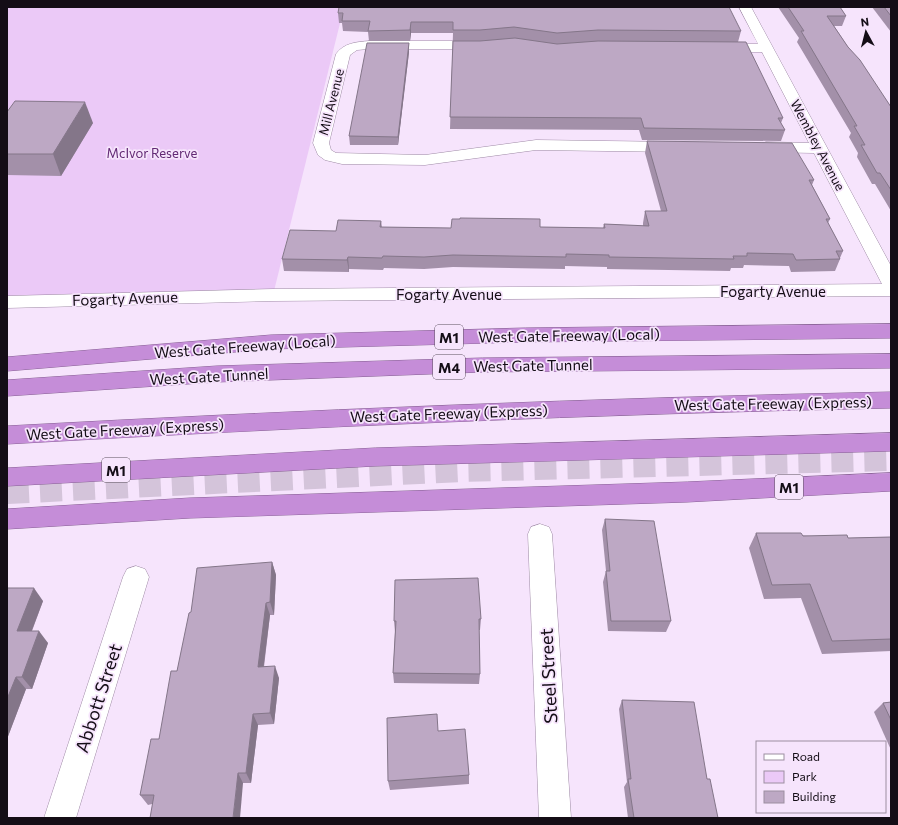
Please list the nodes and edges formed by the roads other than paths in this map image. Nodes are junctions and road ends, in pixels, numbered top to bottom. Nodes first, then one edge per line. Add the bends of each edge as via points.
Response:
1 (745, 7) edge
2 (498, 44) edge
3 (707, 48) edge
4 (767, 48) junction
5 (692, 147) edge
6 (755, 147) edge
7 (819, 148) junction
8 (891, 282) edge
9 (891, 290) edge
10 (7, 302) edge
11 (891, 330) edge
12 (891, 361) edge
13 (7, 364) edge
14 (7, 388) edge
15 (891, 400) edge
16 (7, 435) edge
17 (891, 442) edge
18 (7, 477) edge
19 (891, 482) edge
20 (891, 488) edge
21 (687, 492) junction
22 (7, 519) edge
23 (540, 534) dead end
24 (136, 578) dead end
25 (60, 818) edge
26 (555, 818) edge

1 - 4 street, Wembley Avenue
2 - 5 street, Mill Avenue via 369,45 345,51 342,54 321,143 324,152 331,157 342,159 425,160 536,146
3 - 4 street
4 - 7 street, Wembley Avenue
6 - 7 street
7 - 8 street, Wembley Avenue
9 - 10 street, Fogarty Avenue via 273,295
11 - 13 highway, West Gate Freeway (Local) / M1 via 271,342
12 - 14 highway, West Gate Tunnel / M4 via 482,365 217,374
15 - 16 highway, West Gate Freeway (Express) via 477,411
17 - 18 highway, M1 via 375,457
19 - 21 highway, M1
20 - 21 highway, M1
21 - 22 highway, M1 via 190,508
23 - 26 street, Steel Street
24 - 25 street, Abbott Street

